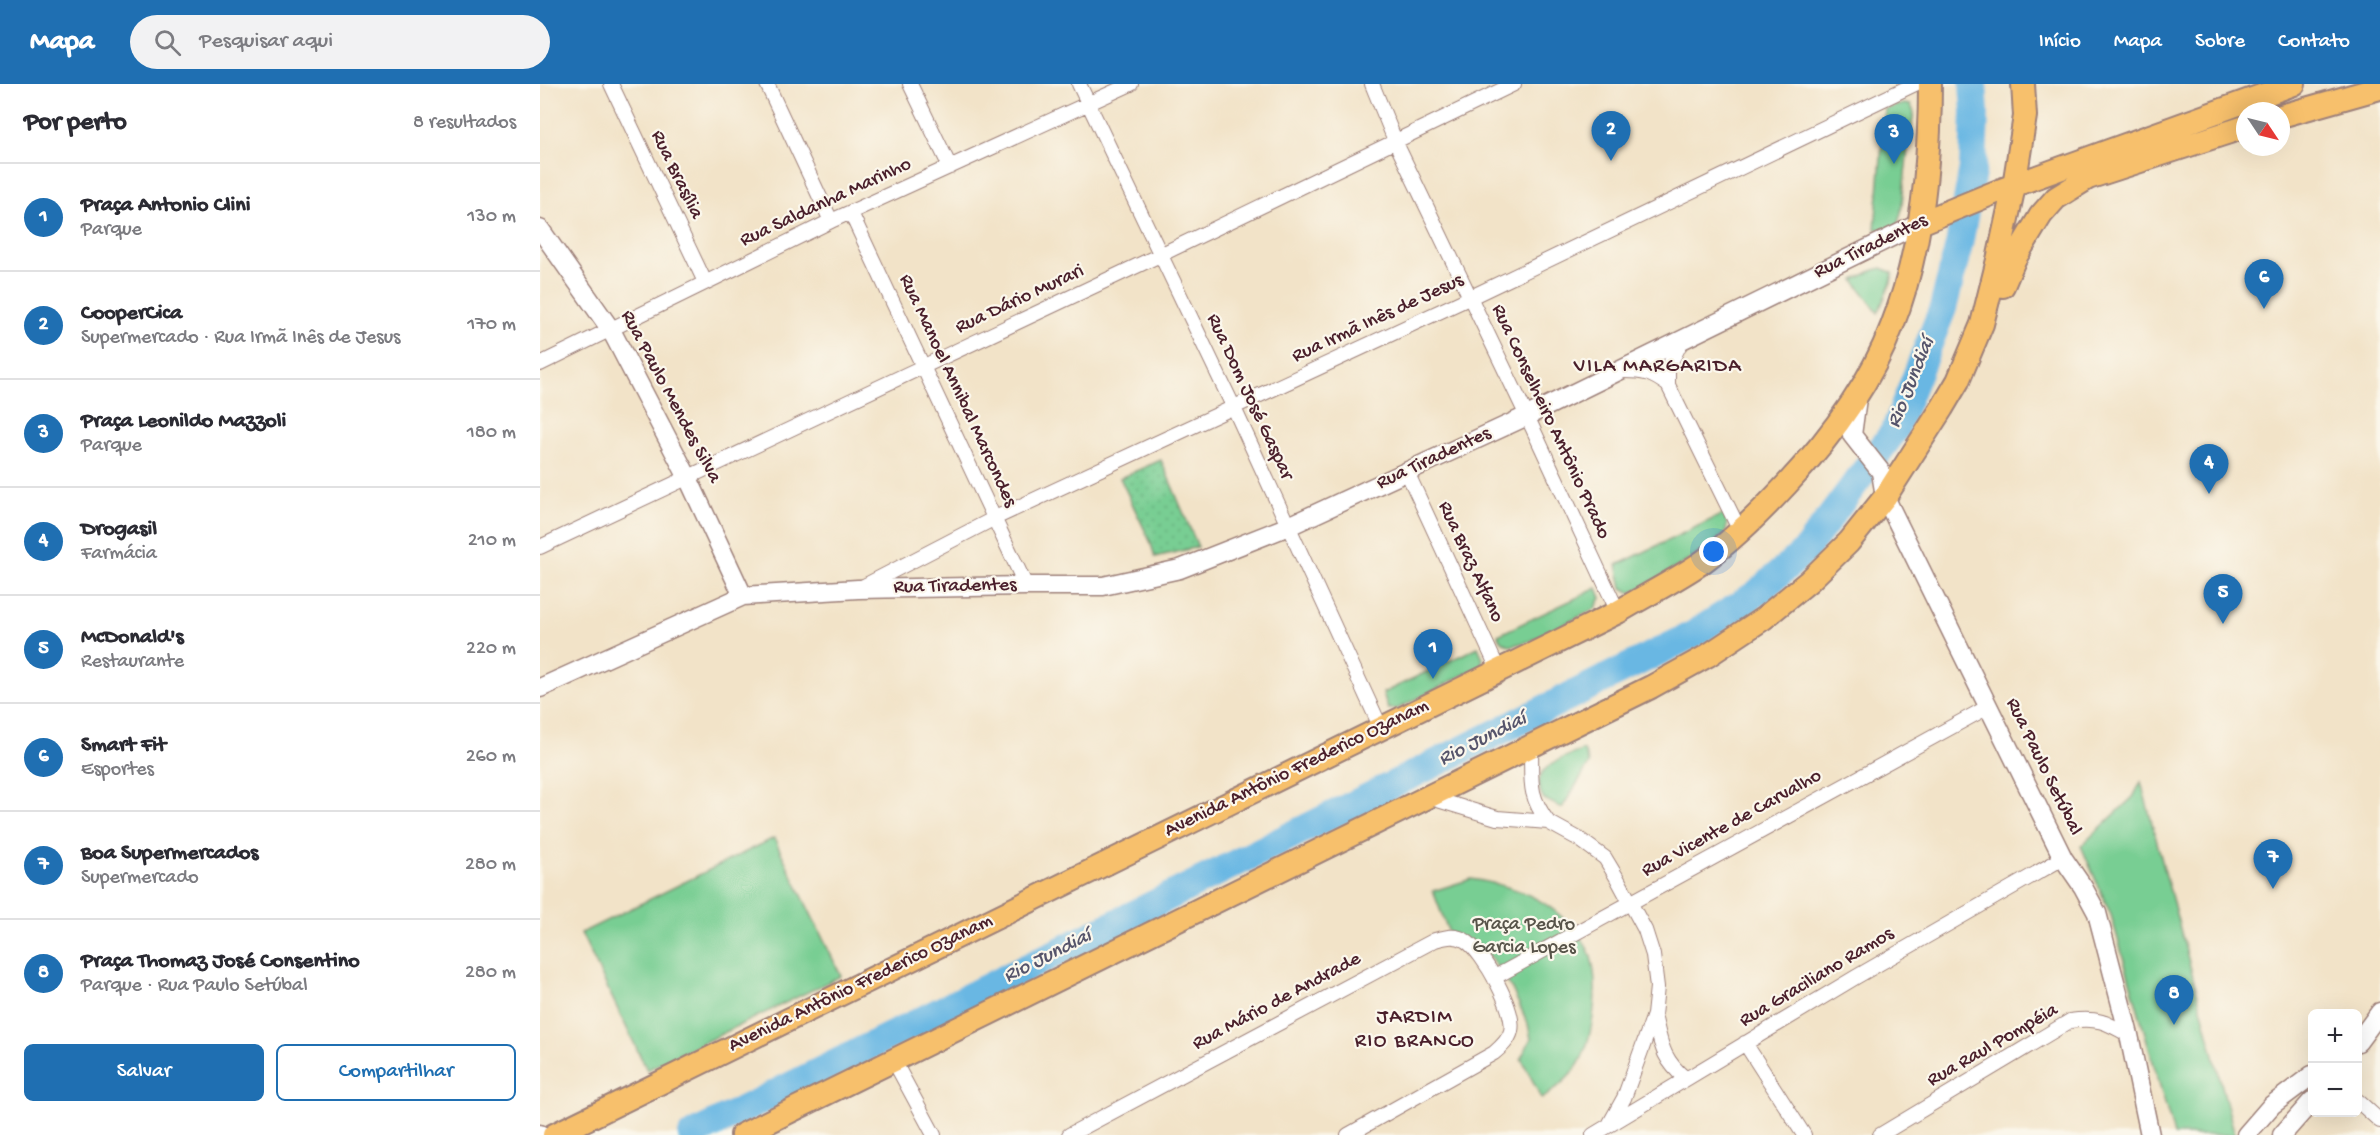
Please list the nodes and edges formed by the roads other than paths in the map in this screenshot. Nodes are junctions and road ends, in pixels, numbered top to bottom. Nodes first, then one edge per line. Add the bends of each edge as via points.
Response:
1 (611, 84) edge
2 (767, 84) edge
3 (910, 84) edge
4 (1079, 84) edge
5 (1131, 84) edge
6 (1372, 84) edge
7 (1514, 84) edge
8 (1915, 84) edge
9 (1930, 84) edge
10 (2023, 84) edge
11 (2294, 84) edge
12 (2380, 88) edge
13 (1497, 89) edge
14 (1088, 104) junction
15 (2290, 113) edge
16 (2236, 130) edge
17 (1396, 143) junction
18 (950, 167) junction
19 (2008, 188) junction
20 (851, 213) junction
21 (831, 221) junction
22 (1918, 224) junction
23 (540, 229) edge
24 (1160, 255) junction
25 (705, 282) junction
26 (1471, 297) junction
27 (1982, 324) junction
28 (611, 330) junction
29 (1683, 338) junction
30 (540, 364) edge
31 (924, 367) junction
32 (1617, 371) junction
33 (1668, 385) junction
34 (1857, 396) junction
35 (1233, 408) junction
36 (1527, 416) junction
37 (1907, 465) junction
38 (1407, 471) junction
39 (1881, 472) junction
40 (688, 478) junction
41 (1885, 497) junction
42 (995, 518) junction
43 (1289, 526) junction
44 (1740, 531) junction
45 (540, 547) edge
46 (1026, 586) junction
47 (858, 589) junction
48 (743, 596) junction
49 (1618, 612) junction
50 (1498, 669) junction
51 (540, 688) edge
52 (1988, 707) junction
53 (1381, 728) junction
54 (1531, 747) junction
55 (1428, 797) junction
56 (1548, 822) junction
57 (2063, 858) junction
58 (1630, 901) junction
59 (1495, 977) junction
60 (2380, 1012) edge
61 (1654, 1015) junction
62 (2129, 1035) junction
63 (2362, 1037) edge
64 (1745, 1043) junction
65 (894, 1061) junction
66 (1686, 1079) junction
67 (2308, 1079) edge
68 (2362, 1105) edge
69 (2308, 1106) edge
70 (2380, 1121) edge
71 (1609, 1126) junction
72 (2250, 1132) edge
73 (554, 1135) edge
74 (742, 1135) edge
75 (934, 1135) edge
76 (1069, 1135) edge
77 (1348, 1135) edge
78 (1593, 1135) edge
79 (1804, 1135) edge
80 (1880, 1135) edge
81 (2150, 1135) edge
82 (2282, 1135) edge

1 - 25 street, Rua Brasília
2 - 21 street
3 - 18 street
4 - 14 street, Rua Dom José Gaspar
5 - 14 street, Rua Saldanha Marinho
6 - 17 street, Rua Conselheiro Antônio Prado
7 - 13 street, Rua Dário Murari
8 - 26 street, Rua Irmã Inês de Jesus
9 - 22 main road, Avenida Antônio Frederico Ozanam via 1930,141
10 - 19 main road via 2025,117
11 - 19 main road, Rua Tiradentes
12 - 15 main road
13 - 17 street, Rua Dário Murari
14 - 18 street, Rua Saldanha Marinho
14 - 24 street, Rua Dom José Gaspar
16 - 27 main road via 2088,178 2056,198 2015,258 1999,297
17 - 24 street, Rua Dário Murari
17 - 26 street, Rua Conselheiro Antônio Prado
18 - 20 street, Rua Saldanha Marinho
19 - 22 main road, Rua Tiradentes
19 - 27 main road
20 - 21 street, Rua Saldanha Marinho
20 - 31 street, Rua Manoel Annibal Marcondes
21 - 25 street, Rua Saldanha Marinho
22 - 29 street, Rua Tiradentes
22 - 34 main road, Avenida Antônio Frederico Ozanam via 1892,327
23 - 28 street, Rua Paulo Mendes Silva
24 - 31 street, Rua Dário Murari
24 - 35 street, Rua Dom José Gaspar
25 - 28 street, Rua Saldanha Marinho
26 - 35 street, Rua Irmã Inês de Jesus
26 - 36 street, Rua Conselheiro Antônio Prado
27 - 37 main road via 1958,381
28 - 30 street, Rua Saldanha Marinho
28 - 40 street, Rua Paulo Mendes Silva
29 - 32 street, Rua Tiradentes
29 - 33 street via 1668,368
31 - 40 street, Rua Dário Murari
31 - 42 street, Rua Manoel Annibal Marcondes
32 - 33 street via 1642,371
32 - 36 street, Rua Tiradentes
33 - 44 street
34 - 39 street, Rua Paulo Setúbal via 1852,435
34 - 44 main road, Avenida Antônio Frederico Ozanam via 1813,456
35 - 42 street, Rua Irmã Inês de Jesus
35 - 43 street, Rua Dom José Gaspar
36 - 38 street, Rua Tiradentes
36 - 49 street, Rua Conselheiro Antônio Prado
37 - 39 main road
37 - 41 main road
38 - 43 street, Rua Tiradentes
38 - 50 street, Rua Braz Alfano
39 - 41 street, Rua Paulo Setúbal
40 - 45 street, Rua Dário Murari
40 - 48 street, Rua Paulo Mendes Silva
41 - 52 street, Rua Paulo Setúbal
41 - 54 main road via 1849,542 1764,618 1707,656
42 - 46 street, Rua Manoel Annibal Marcondes
42 - 47 street, Rua Irmã Inês de Jesus
43 - 46 street, Rua Tiradentes via 1180,569 1103,586
43 - 53 street, Rua Dom José Gaspar
44 - 49 main road, Avenida Antônio Frederico Ozanam via 1703,561
46 - 47 street, Rua Tiradentes
47 - 48 street, Rua Tiradentes
48 - 51 street, Rua Tiradentes
49 - 50 main road, Avenida Antônio Frederico Ozanam
50 - 53 main road, Avenida Antônio Frederico Ozanam
52 - 57 street, Rua Paulo Setúbal
52 - 58 street, Rua Vicente de Carvalho
53 - 73 main road, Avenida Antônio Frederico Ozanam
54 - 55 main road
54 - 56 street via 1532,795
55 - 56 street via 1497,818
55 - 65 main road
56 - 58 street via 1605,858
57 - 62 street, Rua Paulo Setúbal via 2097,913
57 - 64 street, Rua Graciliano Ramos
58 - 59 street, Rua Vicente de Carvalho
58 - 61 street via 1653,955 1657,987
59 - 76 street, Rua Mário de Andrade via 1477,950 1465,940 1452,936 1435,940
59 - 77 street via 1512,1022 1505,1043 1494,1053
60 - 63 street
61 - 66 street via 1667,1060
61 - 71 street
62 - 80 street, Rua Raul Pompéia via 2089,1018 2070,1021
62 - 81 street, Rua Paulo Setúbal
64 - 66 street, Rua Graciliano Ramos
64 - 79 street
65 - 74 main road
65 - 75 street
66 - 71 street, Rua Graciliano Ramos
67 - 72 street via 2271,1105
68 - 70 street
69 - 82 street
71 - 78 street, Rua Graciliano Ramos

